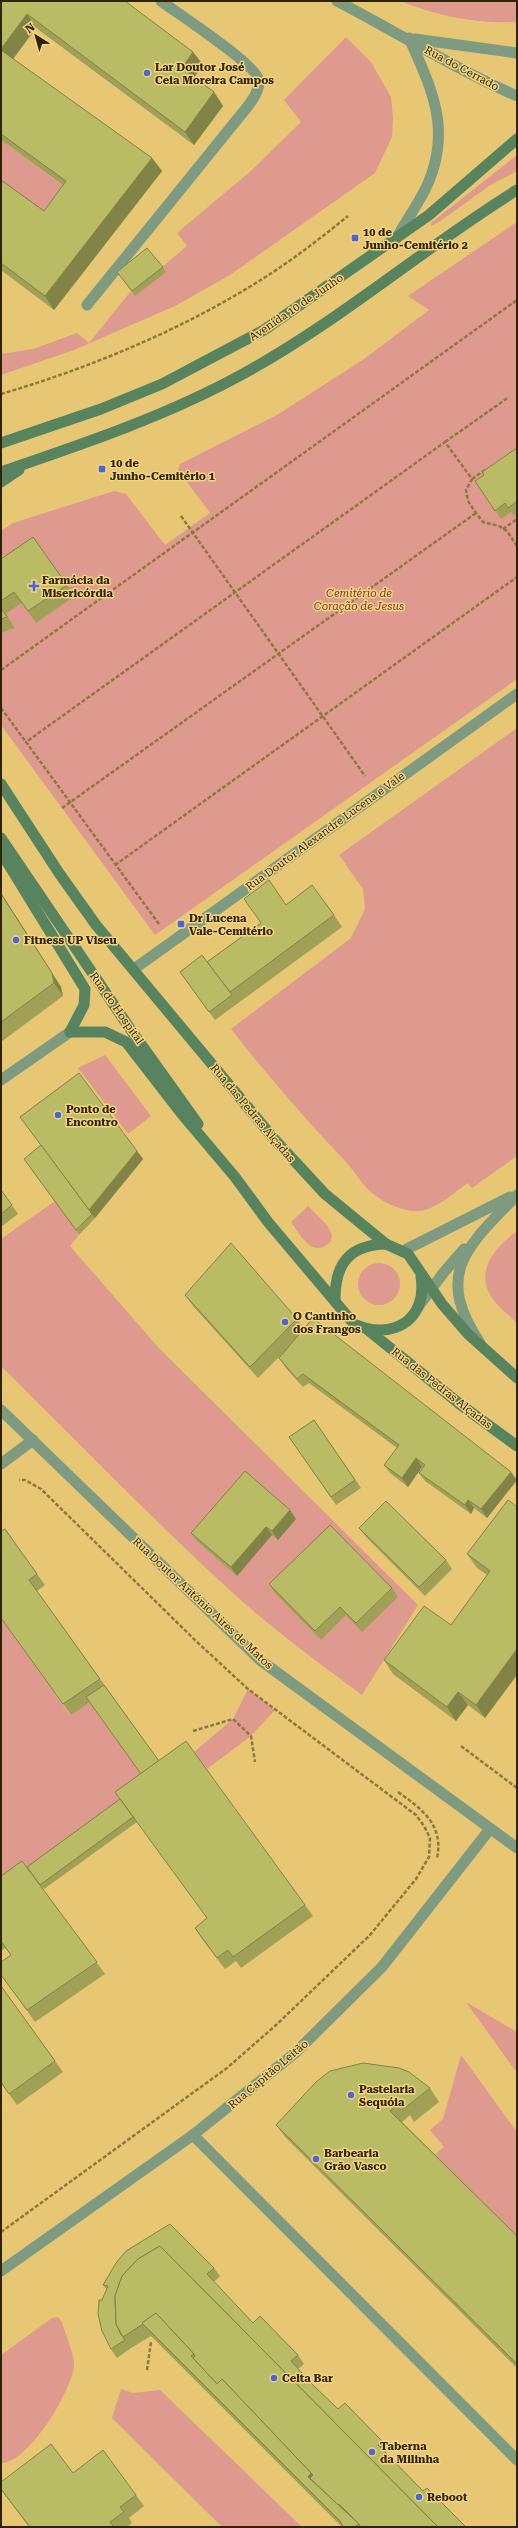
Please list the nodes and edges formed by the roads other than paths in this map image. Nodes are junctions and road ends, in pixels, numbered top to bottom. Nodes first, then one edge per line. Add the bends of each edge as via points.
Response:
1 (161, 1) edge
2 (337, 1) edge
3 (409, 38) junction
4 (517, 53) edge
5 (517, 96) edge
6 (517, 139) edge
7 (517, 190) edge
8 (396, 239) junction
9 (87, 305) dead end
10 (1, 443) edge
11 (36, 460) junction
12 (1, 472) edge
13 (1, 482) edge
14 (517, 694) edge
15 (1, 784) edge
16 (1, 838) edge
17 (1, 852) edge
18 (134, 969) junction
19 (70, 1032) junction
20 (1, 1080) edge
21 (235, 1177) junction
22 (517, 1194) edge
23 (482, 1232) junction
24 (386, 1244) junction
25 (403, 1251) junction
26 (421, 1275) junction
27 (431, 1289) junction
28 (335, 1299) junction
29 (415, 1313) junction
30 (367, 1330) junction
31 (488, 1355) junction
32 (517, 1378) edge
33 (1, 1410) edge
34 (33, 1440) junction
35 (517, 1446) edge
36 (1, 1464) edge
37 (490, 1829) junction
38 (517, 1848) edge
39 (193, 2135) junction
40 (1, 2271) edge
41 (517, 2460) edge

1 - 9 street via 246,62 258,75 258,89 248,106
2 - 3 street
3 - 4 street via 457,47
3 - 5 street, Rua do Cerrado via 449,62
3 - 8 street via 439,118 439,140 436,163 429,182
6 - 8 main road, Avenida 10 de Junho via 430,215
7 - 11 main road via 310,332 242,375 173,408
8 - 10 main road, Avenida 10 de Junho via 264,330 162,384 101,409
11 - 12 main road
11 - 13 main road
14 - 18 street, Rua Doutor Alexandre Lucena e Vale
15 - 18 main road via 96,925
16 - 21 main road, Rua do Hospital via 133,1033
17 - 19 main road, Rua do Hospital via 85,989 84,1005
18 - 24 main road, Rua das Pedras Alçadas via 301,1170 325,1194
19 - 20 street
19 - 21 main road, Rua das Pedras Alçadas via 105,1032 126,1042
21 - 28 main road, Rua das Pedras Alçadas via 268,1222
22 - 23 street
22 - 25 street
23 - 27 street via 462,1250
23 - 31 street via 463,1257 457,1287 466,1322
24 - 25 main road, Rua das Pedras Alçadas
24 - 28 main road, Rua das Pedras Alçadas via 371,1244 358,1249 346,1259 338,1272
25 - 26 main road, Rua das Pedras Alçadas via 416,1264
26 - 27 main road, Rua das Pedras Alçadas
26 - 29 main road, Rua das Pedras Alçadas via 421,1301
27 - 29 street
27 - 31 main road, Rua das Pedras Alçadas
28 - 30 main road, Rua das Pedras Alçadas via 343,1314 354,1324
29 - 30 main road, Rua das Pedras Alçadas via 406,1323 394,1329
30 - 35 main road, Rua das Pedras Alçadas
31 - 32 main road, Rua das Pedras Alçadas
33 - 34 street, Rua Doutor António Aires de Matos
34 - 36 street
34 - 37 street, Rua Doutor António Aires de Matos via 260,1660
37 - 38 street, Rua Doutor António Aires de Matos
37 - 39 street, Rua Capitão Leitão via 382,1967 295,2053
39 - 40 street, Rua Capitão Leitão
39 - 41 street

